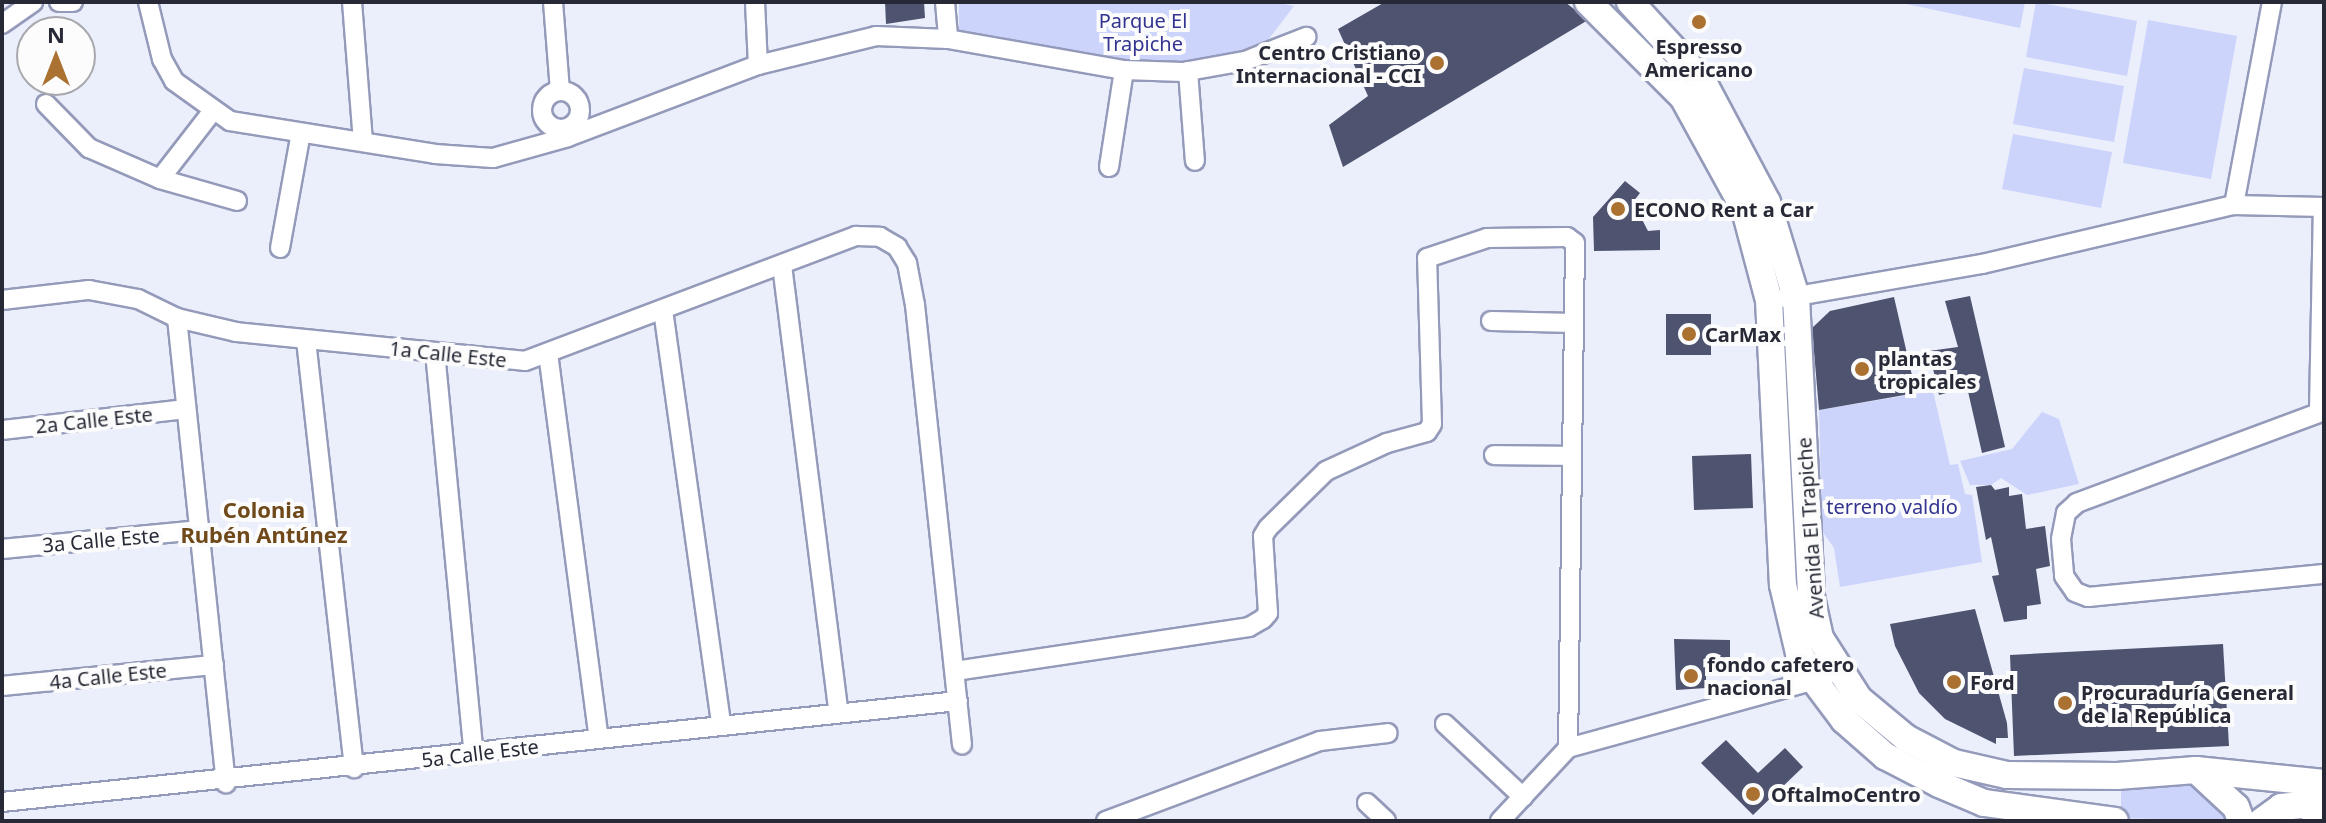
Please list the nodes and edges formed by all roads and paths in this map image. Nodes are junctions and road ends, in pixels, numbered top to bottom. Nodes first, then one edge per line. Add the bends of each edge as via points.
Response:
1 (33, 2) edge
2 (59, 2) edge
3 (73, 2) edge
4 (148, 2) edge
5 (352, 2) edge
6 (553, 2) edge
7 (755, 2) edge
8 (945, 2) edge
9 (1588, 2) edge
10 (1630, 2) edge
11 (2272, 2) edge
12 (2, 24) edge
13 (1306, 37) dead end
14 (948, 39) junction
15 (758, 65) junction
16 (1124, 70) junction
17 (1188, 71) junction
18 (560, 91) junction
19 (46, 104) dead end
20 (212, 112) junction
21 (301, 133) junction
22 (567, 133) junction
23 (363, 142) junction
24 (1195, 161) dead end
25 (1109, 167) dead end
26 (160, 179) junction
27 (237, 201) dead end
28 (2234, 205) junction
29 (2323, 207) edge
30 (280, 248) dead end
31 (782, 265) junction
32 (1796, 297) junction
33 (2, 300) edge
34 (1769, 300) junction
35 (663, 310) junction
36 (177, 318) junction
37 (1491, 321) dead end
38 (1574, 323) junction
39 (306, 340) junction
40 (435, 352) junction
41 (548, 353) junction
42 (186, 409) junction
43 (2322, 411) edge
44 (2, 430) edge
45 (1494, 455) dead end
46 (1572, 456) junction
47 (199, 530) junction
48 (2, 549) edge
49 (2324, 574) edge
50 (214, 665) junction
51 (955, 671) junction
52 (1827, 676) junction
53 (2, 686) edge
54 (958, 701) junction
55 (838, 711) junction
56 (1445, 724) dead end
57 (721, 725) junction
58 (1388, 733) dead end
59 (599, 739) junction
60 (962, 744) dead end
61 (1568, 748) junction
62 (474, 754) junction
63 (354, 768) junction
64 (2196, 770) junction
65 (2117, 776) junction
66 (226, 783) junction
67 (2324, 783) edge
68 (2, 802) edge
69 (1367, 803) dead end
70 (2324, 803) edge
71 (1514, 812) edge
72 (1106, 821) edge
73 (1386, 821) edge
74 (2114, 821) edge
75 (2241, 821) edge
76 (2262, 821) edge

1 - 12 street
2 - 3 street
4 - 20 street via 162,59 174,81
5 - 23 street
6 - 18 street
7 - 15 street
8 - 14 street
9 - 34 main road, Avenida El Trapiche via 1683,97 1745,210
10 - 32 main road, Avenida El Trapiche via 1702,80 1737,141 1767,202
11 - 28 street
13 - 17 street via 1245,61
14 - 15 street via 876,36
14 - 16 street
15 - 22 street
16 - 17 street
16 - 25 street
17 - 24 street
18 - 22 street via 572,94 580,104
18 - 22 street via 548,96 542,113 553,128
19 - 26 street via 89,148
20 - 21 street via 230,121
20 - 26 street
21 - 23 street
21 - 30 street
22 - 23 street via 493,158
26 - 27 street
28 - 29 street
28 - 32 street via 1982,264
29 - 43 street
31 - 35 street, 1a Calle Este
31 - 51 street, 1a Calle Este via 856,236 880,237 897,247 907,263
31 - 55 street
32 - 34 street
32 - 52 main road, Avenida El Trapiche via 1811,597
33 - 36 street, 1a Calle Este via 89,290 138,299
34 - 52 main road, Avenida El Trapiche via 1783,585 1799,653
35 - 41 street, 1a Calle Este
35 - 57 street
36 - 39 street, 1a Calle Este
36 - 42 street
37 - 38 street
38 - 46 street
38 - 51 street via 1572,239 1500,237 1434,252 1427,258 1424,281 1432,424 1427,432 1387,443 1326,471 1268,528 1263,536 1268,613 1263,619 1249,627
39 - 40 street, 1a Calle Este
39 - 63 street
40 - 41 street, 1a Calle Este via 525,361
40 - 62 street
41 - 59 street
42 - 44 street, 2a Calle Este
42 - 47 street
43 - 49 street via 2077,503 2064,519 2061,549 2066,579 2075,592 2088,597
45 - 46 street
46 - 61 street
47 - 48 street, 3a Calle Este
47 - 50 street
50 - 53 street, 4a Calle Este
50 - 66 street
51 - 54 street
52 - 61 street
52 - 65 main road, Avenida El Trapiche via 1906,738 1954,763 2007,775
52 - 74 main road, Avenida El Trapiche via 1844,720 1885,756 1939,784 1984,803
54 - 55 street, 5a Calle Este
54 - 60 street
55 - 57 street, 5a Calle Este
56 - 71 street
57 - 59 street, 5a Calle Este
58 - 72 street via 1320,741
59 - 62 street, 5a Calle Este
61 - 71 street
62 - 63 street, 5a Calle Este
63 - 66 street, 5a Calle Este
64 - 65 main road, Avenida El Trapiche
64 - 67 main road, Avenida El Trapiche
64 - 75 main road via 2236,807
65 - 74 main road via 2111,798
66 - 68 street, 5a Calle Este
69 - 73 street
70 - 76 main road via 2281,807

